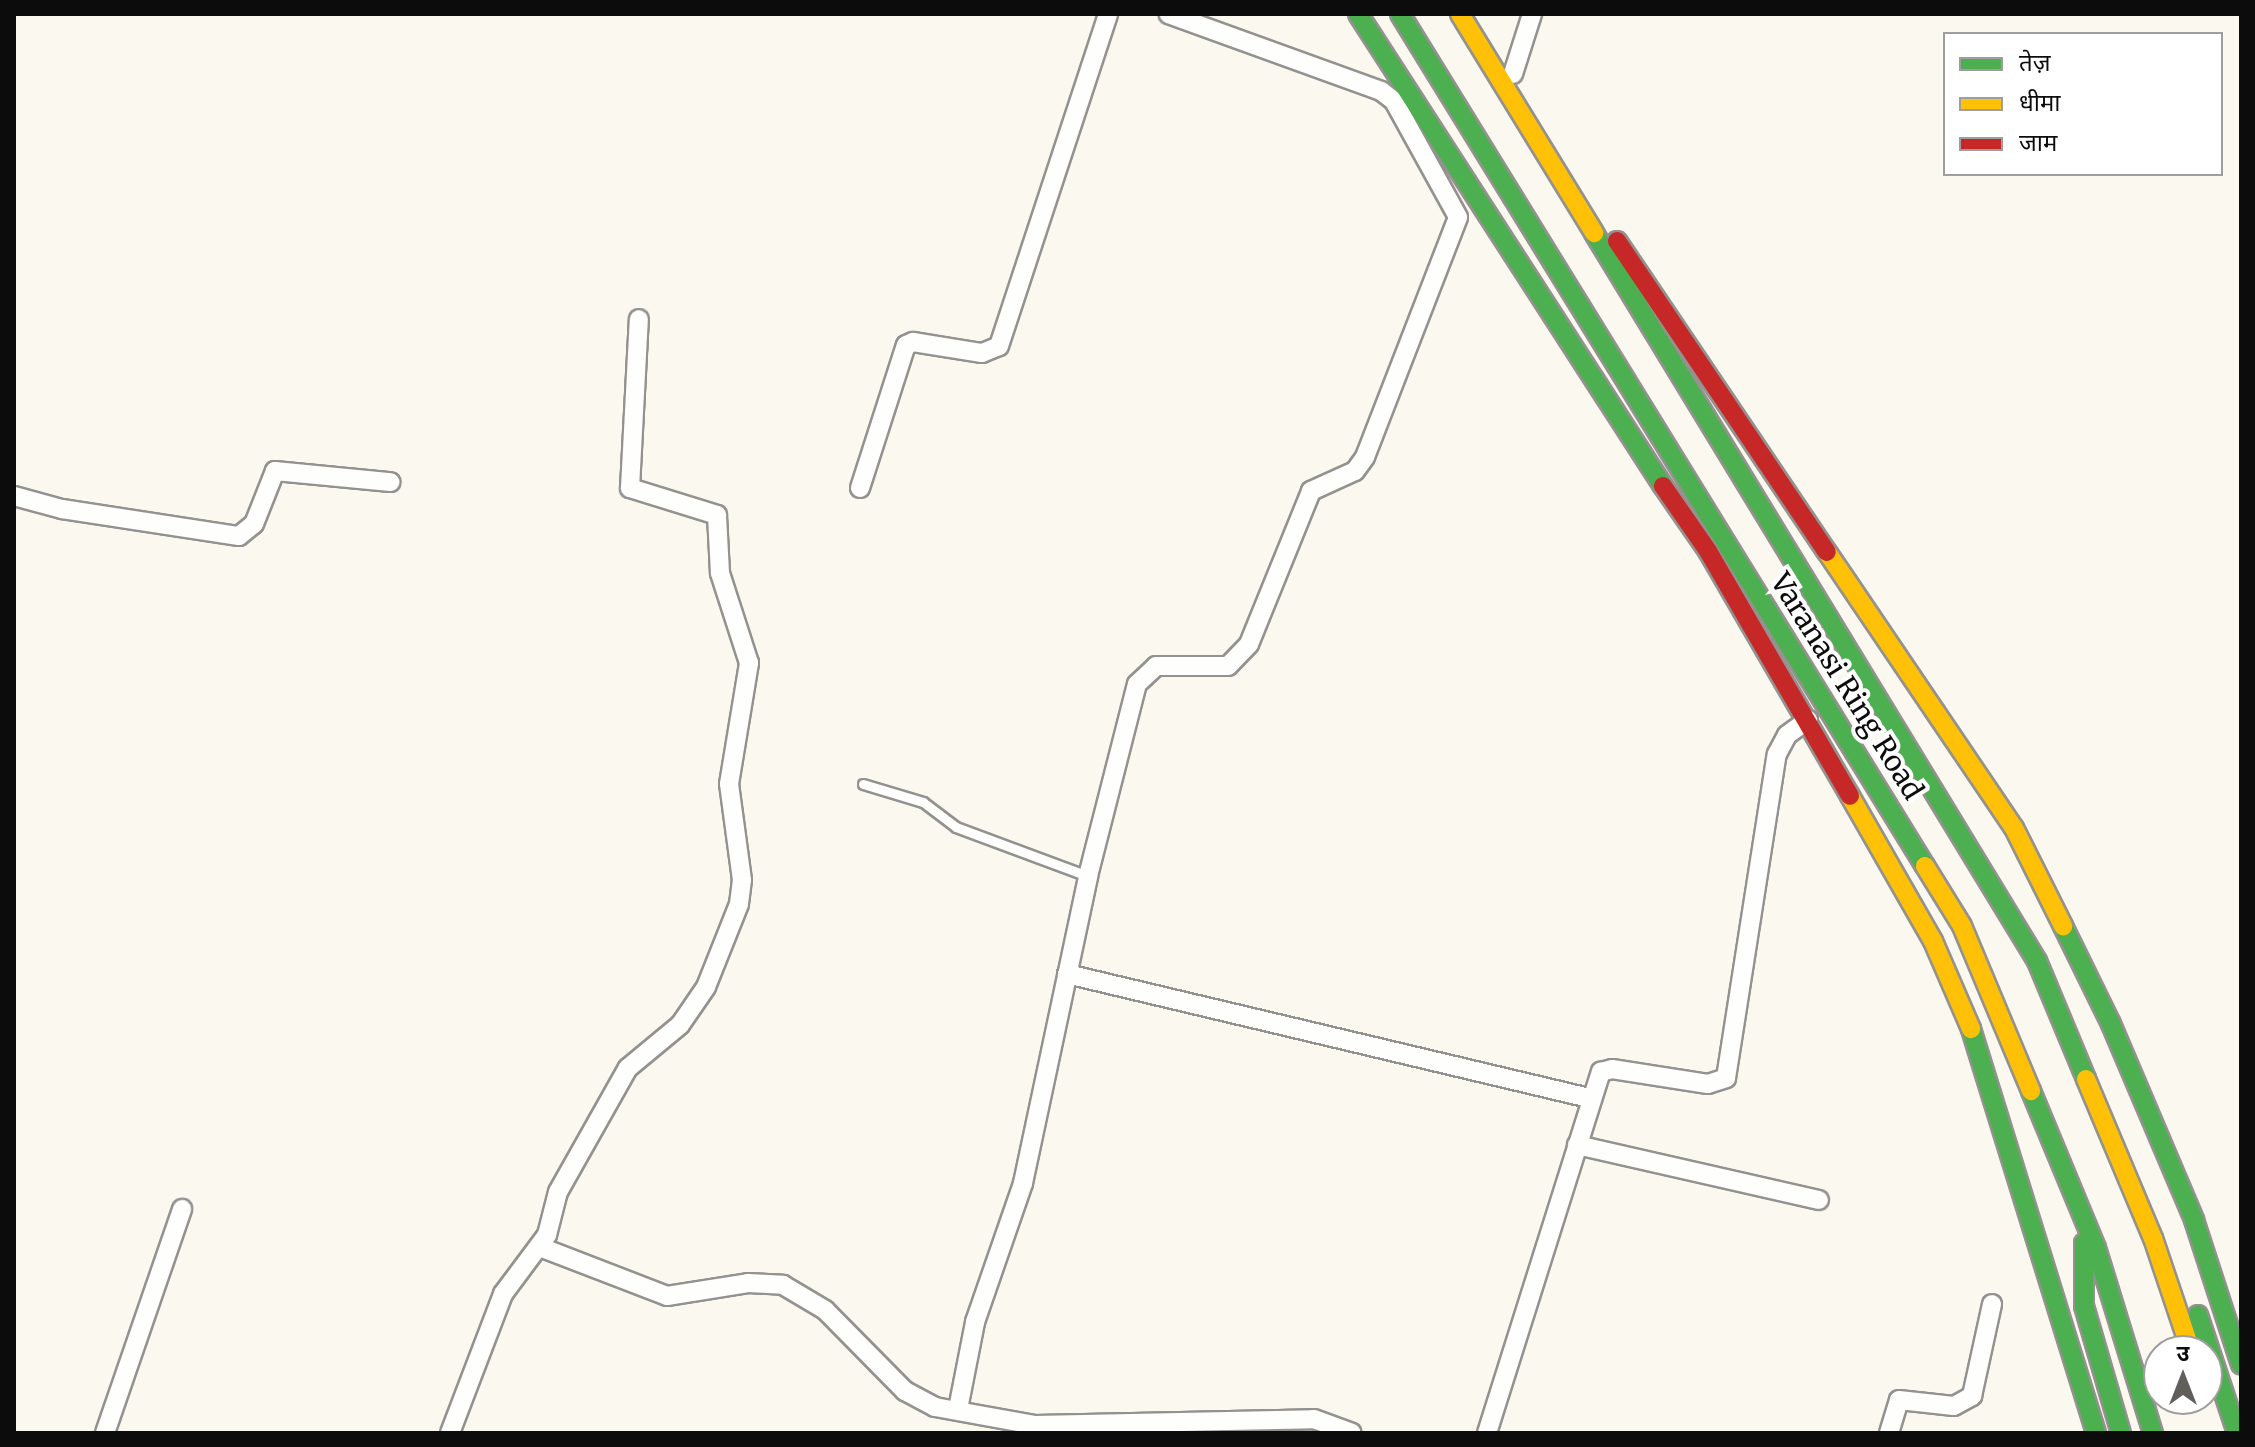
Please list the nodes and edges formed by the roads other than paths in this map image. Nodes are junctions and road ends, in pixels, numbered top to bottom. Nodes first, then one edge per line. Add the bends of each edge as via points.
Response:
1 (1108, 14) edge
2 (1168, 14) edge
3 (1358, 14) edge
4 (1400, 14) edge
5 (1460, 14) edge
6 (1475, 14) edge
7 (1532, 14) edge
8 (1513, 74) junction
9 (639, 319) dead end
10 (390, 482) dead end
11 (860, 488) dead end
12 (14, 496) edge
13 (1808, 720) junction
14 (863, 784) dead end
15 (1088, 876) junction
16 (1067, 974) junction
17 (1589, 1098) junction
18 (2106, 1128) junction
19 (1577, 1145) junction
20 (2146, 1172) dead end
21 (1819, 1200) dead end
22 (182, 1209) dead end
23 (2165, 1212) dead end
24 (2084, 1219) junction
25 (540, 1247) junction
26 (1992, 1304) dead end
27 (2186, 1335) edge
28 (2241, 1365) edge
29 (958, 1409) junction
30 (105, 1433) edge
31 (450, 1433) edge
32 (1352, 1433) edge
33 (1487, 1433) edge
34 (1889, 1433) edge
35 (2096, 1433) edge
36 (2121, 1433) edge
37 (2153, 1433) edge
38 (2237, 1433) edge

1 - 11 street via 999,346 982,353 906,345
2 - 15 street via 1381,91 1394,101 1458,217 1365,457 1355,471 1311,491 1249,644 1228,666 1156,666 1137,684
3 - 13 main road via 1576,358 1708,551
4 - 24 main road, Varanasi Ring Road via 1962,926
5 - 18 main road via 2037,961
6 - 8 main road
7 - 8 street
8 - 28 main road via 1718,397 2014,828 2111,1024 2188,1206
9 - 25 street via 630,488 717,515 720,573 749,663 729,784 742,880 739,904 706,987 670,1035 628,1068 558,1192
10 - 12 street via 275,471 254,524 239,536 123,520
13 - 17 street via 1787,735 1777,754 1726,1078 1708,1084 1612,1069 1601,1072
13 - 35 main road via 1933,941 1979,1047
14 - 15 lane via 923,802 956,827
15 - 16 street
16 - 17 street
16 - 29 street via 1023,1183 975,1322
17 - 19 street
18 - 20 main road
18 - 27 main road via 2153,1238
19 - 21 street
19 - 33 street
22 - 30 street
23 - 38 main road
24 - 36 main road via 2084,1306
24 - 37 main road, Varanasi Ring Road
25 - 29 street via 667,1296 748,1283 783,1285 825,1310 919,1402
25 - 31 street via 503,1294
26 - 34 street via 1972,1396 1954,1406 1899,1400
29 - 32 street via 1035,1425 1314,1419

